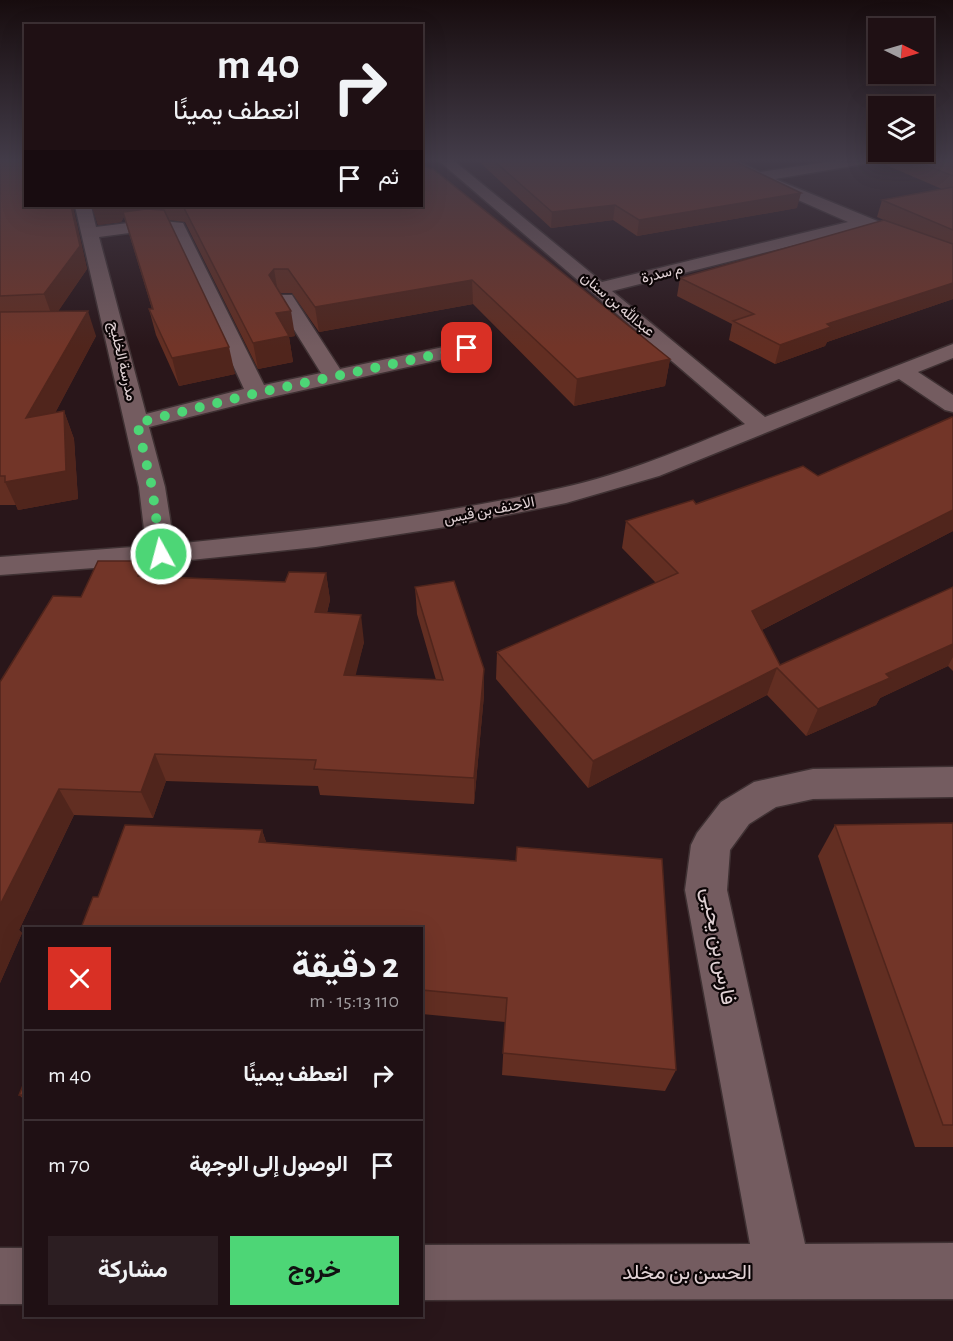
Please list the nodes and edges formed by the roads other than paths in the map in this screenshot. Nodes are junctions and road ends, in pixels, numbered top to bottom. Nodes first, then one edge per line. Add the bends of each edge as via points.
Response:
1 (87, 223) edge
2 (520, 223) edge
3 (864, 223) joint
4 (90, 233) junction
5 (953, 258) edge
6 (600, 288) junction
7 (285, 299) edge
8 (114, 325) junction
9 (91, 326) dead end
10 (467, 348) dead end
11 (953, 350) edge
12 (902, 371) junction
13 (334, 376) junction
14 (257, 393) junction
15 (953, 405) edge
16 (137, 423) junction
17 (763, 426) junction
18 (161, 554) junction
19 (0, 566) edge
20 (953, 782) edge
21 (953, 1270) edge
22 (783, 1271) junction
23 (423, 1273) edge
24 (0, 1276) edge
25 (24, 1276) edge

1 - 4 street, مدرسة الخليج
2 - 6 street, عبدالله بن سنان
3 - 5 street
3 - 6 street, م سدرة
4 - 8 street, مدرسة الخليج
4 - 14 street via 152,225 177,227
6 - 17 street, عبدالله بن سنان
7 - 13 street
8 - 9 street
8 - 16 street, مدرسة الخليج
10 - 13 street
11 - 12 street, الاحنف بن قيس
12 - 15 street
12 - 17 street, الاحنف بن قيس
13 - 14 street
14 - 16 street
16 - 18 street, مدرسة الخليج via 152,487
17 - 18 street, الاحنف بن قيس via 650,471 566,495 452,519
18 - 19 street, الاحنف بن قيس
20 - 22 street, فارس بن يحيى via 813,784 767,793 735,813 711,845 706,890
21 - 22 street, الحسن بن مخلد
22 - 23 street, الحسن بن مخلد
24 - 25 street

